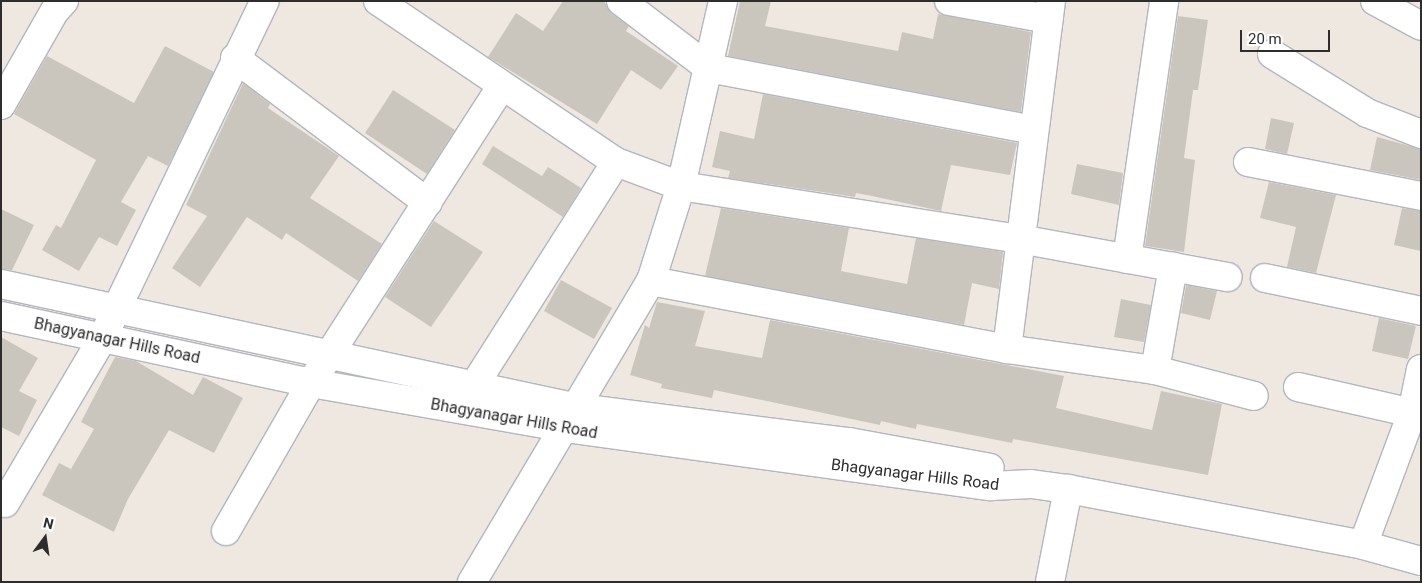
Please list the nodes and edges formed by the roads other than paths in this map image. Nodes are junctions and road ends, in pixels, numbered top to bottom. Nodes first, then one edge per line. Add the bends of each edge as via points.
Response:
1 (64, 1) edge
2 (265, 1) edge
3 (378, 1) edge
4 (621, 1) edge
5 (723, 1) edge
6 (949, 1) edge
7 (1164, 1) edge
8 (1375, 1) edge
9 (1049, 10) edge
10 (1421, 26) edge
11 (1272, 54) dead end
12 (235, 58) junction
13 (709, 68) junction
14 (502, 86) junction
15 (1, 105) edge
16 (1034, 130) junction
17 (1421, 134) edge
18 (616, 162) junction
19 (1248, 162) dead end
20 (681, 186) junction
21 (1421, 196) edge
22 (428, 203) junction
23 (1020, 239) junction
24 (1127, 259) junction
25 (1173, 267) junction
26 (1228, 277) dead end
27 (1265, 278) dead end
28 (651, 281) junction
29 (1, 284) edge
30 (116, 309) junction
31 (1421, 312) edge
32 (1, 316) edge
33 (102, 339) junction
34 (1007, 349) junction
35 (330, 354) junction
36 (1155, 370) junction
37 (1421, 370) edge
38 (311, 383) junction
39 (474, 386) junction
40 (1298, 387) dead end
41 (1254, 396) dead end
42 (1416, 414) edge
43 (571, 418) junction
44 (1068, 489) junction
45 (5, 503) dead end
46 (226, 531) dead end
47 (1363, 545) junction
48 (1421, 561) edge
49 (472, 582) edge
50 (1050, 582) edge

1 - 15 street via 54,12
2 - 12 street
3 - 14 street
4 - 13 street
5 - 13 street
6 - 9 street
7 - 24 street
8 - 10 street
9 - 16 street
11 - 17 street via 1367,113
12 - 22 street
12 - 30 street
13 - 16 street
13 - 20 street
14 - 18 street
14 - 22 street
16 - 23 street
18 - 20 street
18 - 39 street
19 - 21 street
20 - 23 street
20 - 28 street
22 - 35 street
23 - 24 street
23 - 34 street
24 - 25 street
25 - 26 street
25 - 36 street
27 - 31 street
28 - 34 street
28 - 43 street
29 - 30 street, Bhagyanagar Hills Road
30 - 33 street
30 - 35 street, Bhagyanagar Hills Road
32 - 33 street, Bhagyanagar Hills Road
33 - 38 street, Bhagyanagar Hills Road
33 - 45 street
34 - 36 street
35 - 38 street
35 - 39 street, Bhagyanagar Hills Road
36 - 41 street
37 - 42 street
38 - 43 street, Bhagyanagar Hills Road
38 - 46 street
39 - 43 street, Bhagyanagar Hills Road
40 - 42 street
42 - 47 street
43 - 44 street, Bhagyanagar Hills Road via 992,486 1031,484
43 - 49 street
44 - 47 street, Bhagyanagar Hills Road
44 - 50 street
47 - 48 street, Bhagyanagar Hills Road

